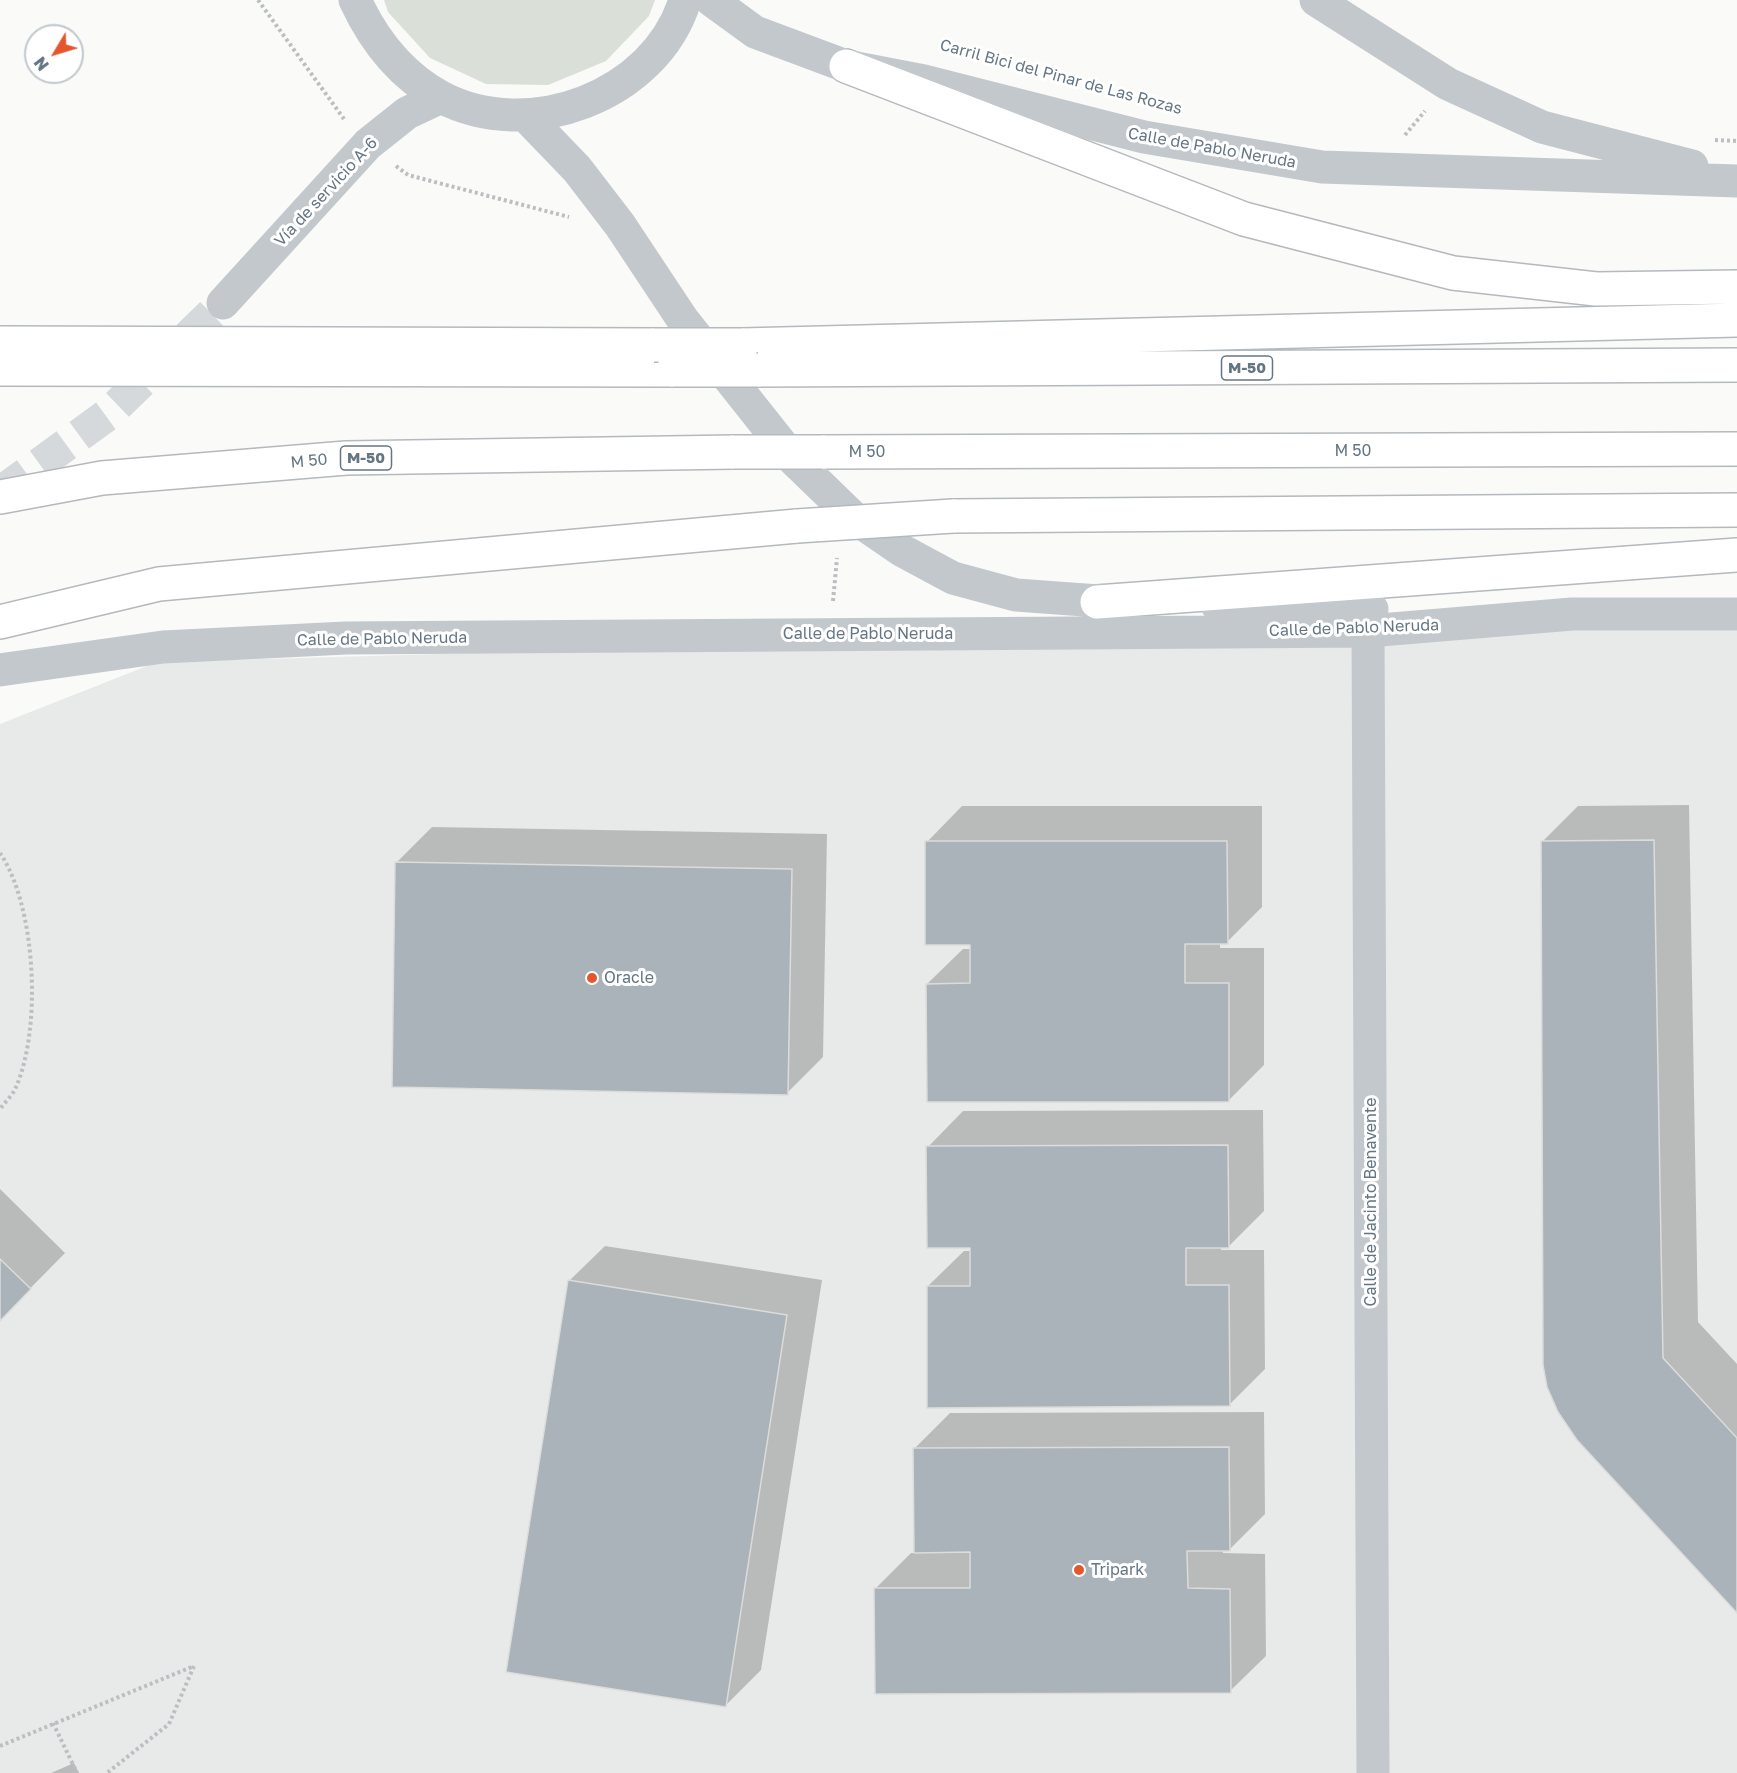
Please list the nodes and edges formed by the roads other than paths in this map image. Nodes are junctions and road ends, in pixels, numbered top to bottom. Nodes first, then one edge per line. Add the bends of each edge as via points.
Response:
1 (355, 0) edge
2 (685, 0) edge
3 (711, 0) edge
4 (1316, 0) edge
5 (846, 66) junction
6 (441, 97) junction
7 (525, 115) junction
8 (1737, 179) edge
9 (1737, 287) edge
10 (223, 303) tunnel mouth
11 (1737, 320) edge
12 (0, 344) edge
13 (664, 357) junction
14 (750, 358) junction
15 (1737, 365) edge
16 (0, 369) edge
17 (1737, 449) edge
18 (0, 497) edge
19 (1737, 510) edge
20 (1737, 555) edge
21 (1097, 602) junction
22 (1572, 614) junction
23 (1737, 614) edge
24 (0, 622) edge
25 (1368, 631) junction
26 (0, 670) edge
27 (1373, 1773) edge

1 - 6 street via 369,32 401,69
2 - 7 street via 668,35 647,61 621,83 591,100 559,111
3 - 5 street, Calle de Pablo Neruda via 755,32
4 - 8 street via 1448,84 1542,127
5 - 8 street, Calle de Pablo Neruda via 924,81 1144,137 1322,167
5 - 9 highway via 1244,219 1453,273 1596,289
6 - 7 street via 482,111
6 - 10 street, Vía de servicio A-6 via 407,113 368,144
7 - 21 street via 577,169 620,225 683,320 794,460 853,517 901,550 953,578 1016,596
11 - 14 highway
12 - 13 highway
13 - 14 highway, M-50, bridge
13 - 16 highway, M-50
14 - 15 highway, M-50
17 - 18 highway, M 50 / M-50, bridge via 599,452 346,458 102,478
19 - 24 highway, bridge via 952,516 797,526 159,584
20 - 21 highway
21 - 22 street
22 - 23 street, Calle de Pablo Neruda
22 - 25 street, Calle de Pablo Neruda
25 - 26 street, Calle de Pablo Neruda via 334,639 163,646
25 - 27 street, Calle de Jacinto Benavente

